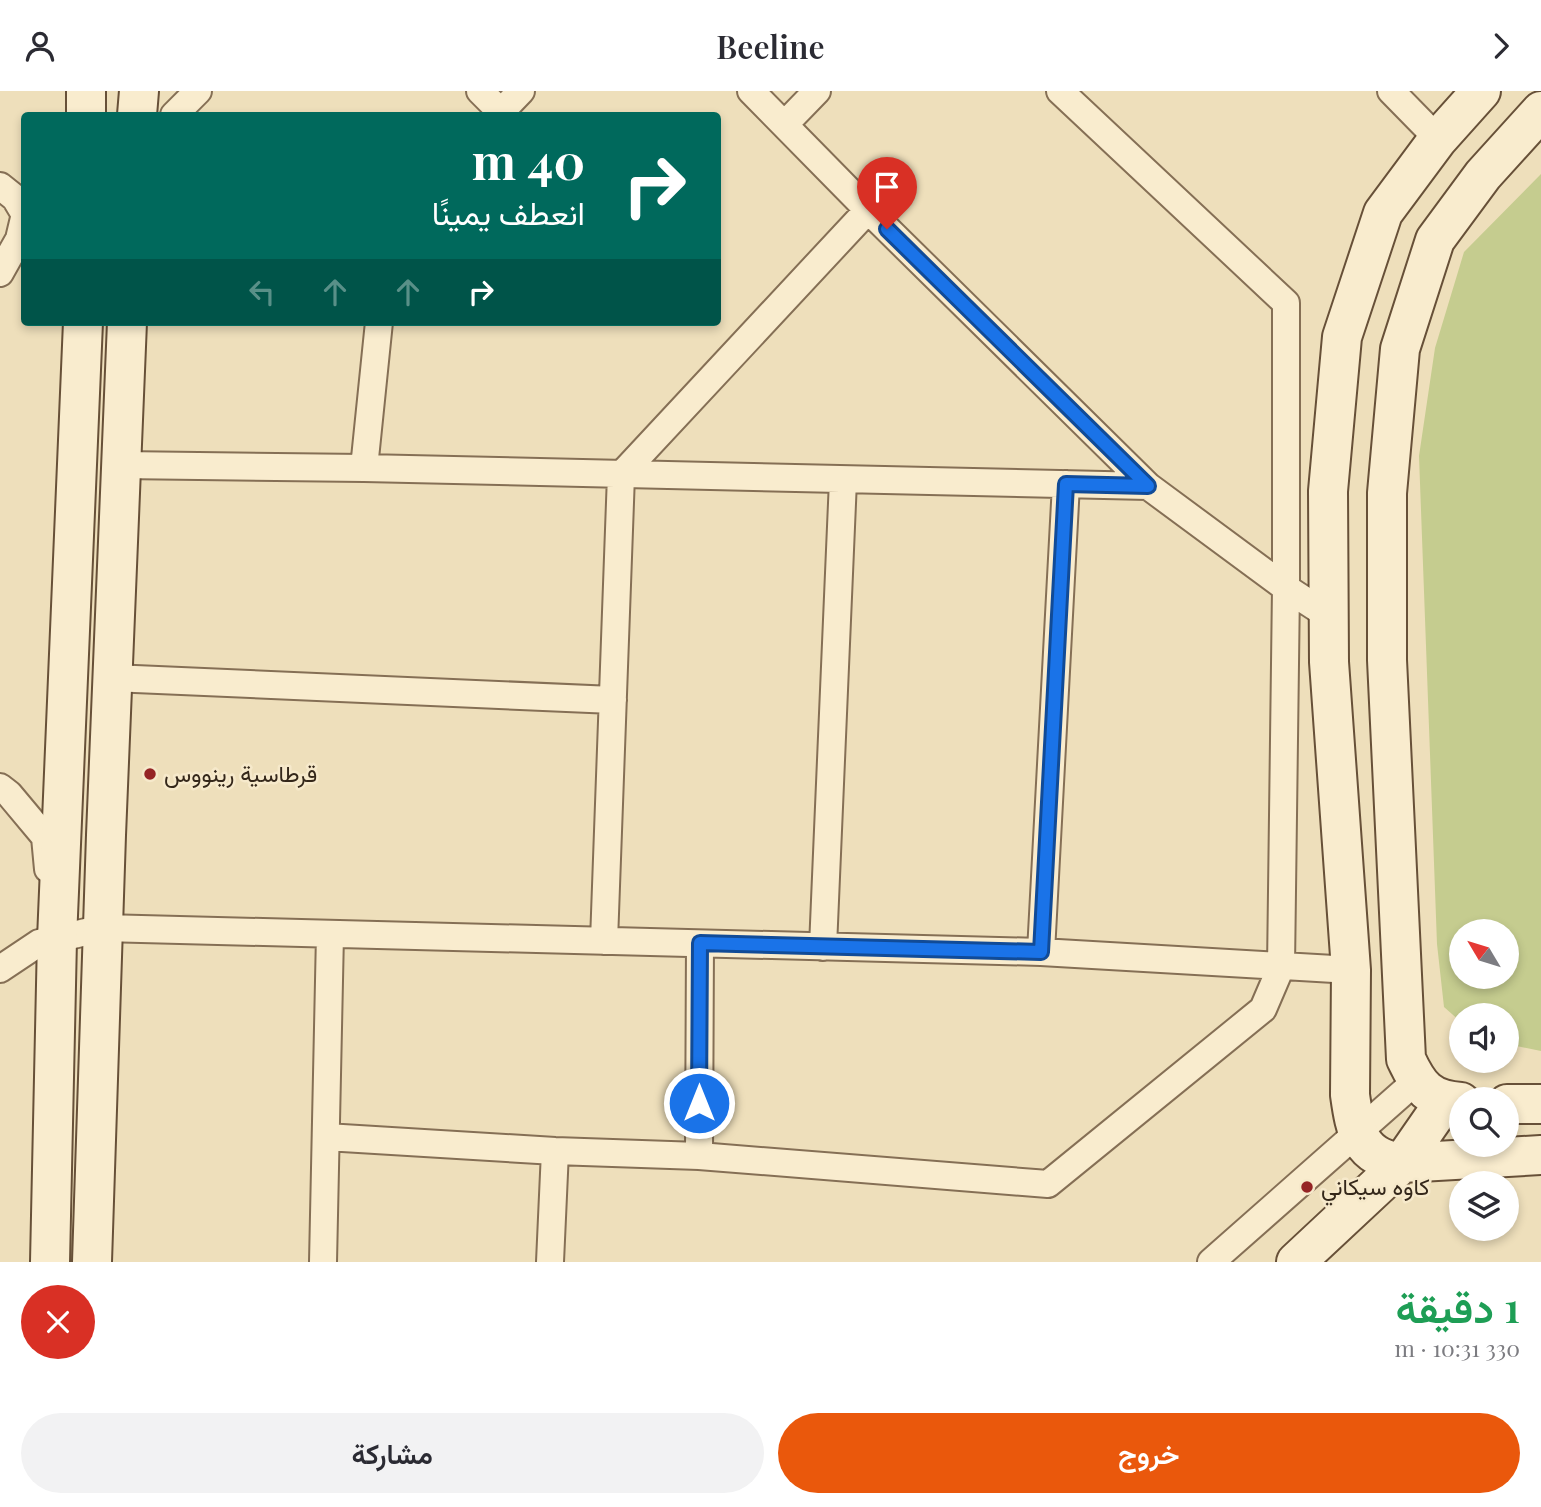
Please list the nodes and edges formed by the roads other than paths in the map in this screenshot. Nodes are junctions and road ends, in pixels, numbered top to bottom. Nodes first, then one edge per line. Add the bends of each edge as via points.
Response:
1 (86, 91) edge
2 (139, 91) edge
3 (198, 91) edge
4 (480, 91) edge
5 (521, 91) edge
6 (751, 91) edge
7 (817, 91) edge
8 (1060, 91) edge
9 (1391, 91) edge
10 (1480, 91) edge
11 (1541, 111) edge
12 (86, 112) edge
13 (137, 112) edge
14 (177, 112) edge
15 (497, 112) edge
16 (501, 112) edge
17 (785, 124) junction
18 (1438, 139) junction
19 (0, 186) edge
20 (21, 210) edge
21 (868, 210) junction
22 (21, 230) edge
23 (0, 273) edge
24 (83, 326) edge
25 (127, 326) edge
26 (379, 326) edge
27 (121, 465) junction
28 (364, 468) junction
29 (621, 475) junction
30 (843, 479) junction
31 (1066, 484) junction
32 (1148, 486) junction
33 (1286, 588) junction
34 (1329, 616) junction
35 (112, 678) junction
36 (613, 700) junction
37 (0, 787) edge
38 (103, 928) junction
39 (330, 934) junction
40 (48, 941) junction
41 (604, 941) junction
42 (700, 943) junction
43 (823, 947) junction
44 (1041, 952) junction
45 (1281, 967) junction
46 (0, 969) edge
47 (1351, 970) junction
48 (1441, 1095) edge
49 (1519, 1104) edge
50 (1541, 1104) edge
51 (1358, 1133) junction
52 (326, 1136) junction
53 (555, 1151) junction
54 (1541, 1155) edge
55 (699, 1156) junction
56 (1402, 1163) junction
57 (94, 1216) junction
58 (50, 1262) edge
59 (92, 1262) edge
60 (323, 1262) edge
61 (550, 1262) edge
62 (1212, 1262) edge
63 (1296, 1262) edge

1 - 12 main road
2 - 13 main road
3 - 14 street
4 - 15 street
5 - 16 street
6 - 17 street
7 - 17 street
8 - 33 street via 1286,303
9 - 18 street
10 - 18 main road
11 - 48 main road via 1483,175 1435,240 1399,349 1387,493 1387,660 1406,1059
17 - 21 street
18 - 34 main road via 1383,213 1342,337 1328,491
19 - 20 street
21 - 29 street
21 - 32 street
22 - 23 street
24 - 40 main road
25 - 27 main road
26 - 28 street
27 - 28 street
27 - 35 main road
28 - 29 street
29 - 30 street
29 - 36 street
30 - 31 street
30 - 43 street
31 - 32 street
31 - 44 street
32 - 33 street
33 - 34 street
33 - 45 street
34 - 47 main road
35 - 36 street
35 - 38 main road
36 - 41 street
37 - 40 street via 46,837
38 - 39 street
38 - 40 street
38 - 57 main road
39 - 41 street
39 - 52 street
40 - 46 street
40 - 58 main road
41 - 42 street
42 - 43 street
42 - 55 street
43 - 44 street
44 - 45 street
45 - 47 street
45 - 55 street via 1263,1009 1048,1184
47 - 51 main road via 1349,1076
48 - 51 street
48 - 56 main road
49 - 50 main road
51 - 56 main road via 1377,1156
51 - 62 street
52 - 53 street
52 - 60 street
53 - 55 street
53 - 61 street
54 - 56 main road
56 - 63 main road
57 - 58 street
57 - 59 main road

